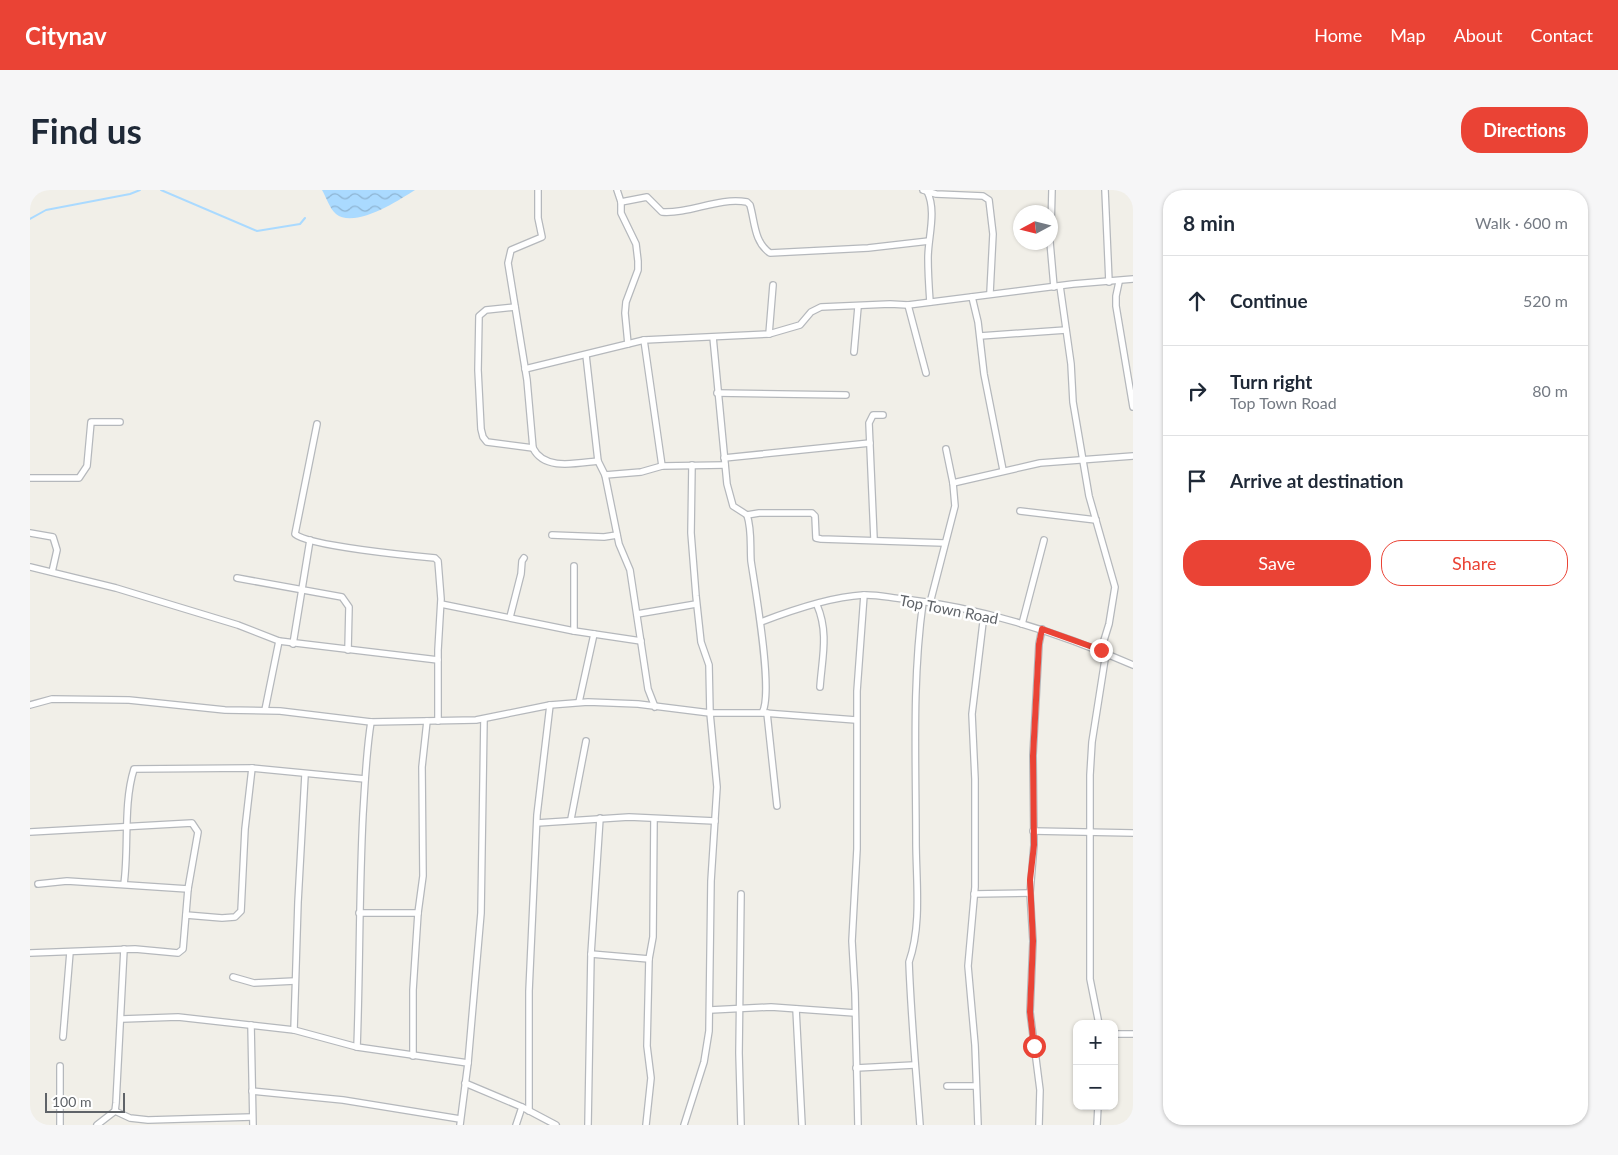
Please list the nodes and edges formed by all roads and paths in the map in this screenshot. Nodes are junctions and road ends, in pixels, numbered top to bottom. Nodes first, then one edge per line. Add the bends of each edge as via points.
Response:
1 (538, 190) edge
2 (617, 190) edge
3 (1052, 190) edge
4 (1105, 190) edge
5 (925, 191) edge
6 (621, 202) junction
7 (1051, 205) edge
8 (929, 241) junction
9 (1051, 250) edge
10 (1133, 279) edge
11 (1109, 282) junction
12 (1119, 282) junction
13 (773, 285) dead end
14 (1057, 287) junction
15 (990, 294) junction
16 (972, 297) junction
17 (930, 302) junction
18 (908, 305) junction
19 (514, 307) junction
20 (858, 307) junction
21 (1066, 330) junction
22 (769, 334) junction
23 (980, 336) junction
24 (713, 338) junction
25 (644, 340) junction
26 (628, 344) junction
27 (854, 352) dead end
28 (586, 355) junction
29 (525, 369) junction
30 (926, 373) dead end
31 (717, 393) junction
32 (846, 395) dead end
33 (1133, 407) edge
34 (883, 415) dead end
35 (120, 422) dead end
36 (318, 424) dead end
37 (870, 442) junction
38 (533, 448) junction
39 (946, 450) dead end
40 (1133, 456) edge
41 (1084, 460) junction
42 (598, 461) junction
43 (724, 461) junction
44 (692, 465) junction
45 (662, 466) junction
46 (1004, 470) junction
47 (605, 475) junction
48 (30, 478) edge
49 (953, 483) junction
50 (1020, 511) dead end
51 (747, 516) junction
52 (1096, 520) junction
53 (30, 533) edge
54 (552, 535) dead end
55 (617, 535) junction
56 (874, 539) junction
57 (310, 540) junction
58 (1044, 540) dead end
59 (944, 543) junction
60 (524, 558) dead end
61 (574, 566) dead end
62 (30, 567) edge
63 (52, 572) junction
64 (237, 578) dead end
65 (302, 589) junction
66 (864, 595) junction
67 (922, 602) junction
68 (930, 603) junction
69 (441, 604) junction
70 (696, 604) junction
71 (817, 605) junction
72 (637, 614) junction
73 (984, 614) junction
74 (510, 617) junction
75 (761, 622) junction
76 (1022, 624) junction
77 (1042, 629) junction
78 (574, 631) junction
79 (594, 634) junction
80 (279, 641) junction
81 (642, 641) junction
82 (293, 644) junction
83 (348, 650) junction
84 (1104, 652) junction
85 (438, 660) junction
86 (1133, 665) edge
87 (820, 687) dead end
88 (579, 702) junction
89 (30, 705) edge
90 (550, 705) junction
91 (656, 707) junction
92 (265, 710) junction
93 (710, 713) junction
94 (764, 713) junction
95 (484, 720) junction
96 (856, 720) junction
97 (428, 721) junction
98 (438, 721) junction
99 (371, 722) junction
100 (586, 741) dead end
101 (252, 768) junction
102 (305, 774) junction
103 (365, 778) junction
104 (777, 806) dead end
105 (600, 818) junction
106 (571, 819) junction
107 (654, 819) junction
108 (715, 821) junction
109 (537, 823) junction
110 (127, 826) junction
111 (1033, 831) junction
112 (1089, 831) junction
113 (30, 832) edge
114 (1133, 833) edge
115 (38, 884) dead end
116 (124, 884) junction
117 (188, 889) junction
118 (1030, 893) junction
119 (741, 894) dead end
120 (974, 894) junction
121 (359, 913) junction
122 (418, 913) junction
123 (186, 915) junction
124 (124, 949) junction
125 (70, 952) junction
126 (30, 953) edge
127 (591, 954) junction
128 (649, 959) junction
129 (233, 977) dead end
130 (296, 981) junction
131 (739, 1009) junction
132 (796, 1009) junction
133 (710, 1010) junction
134 (855, 1013) junction
135 (122, 1019) junction
136 (1098, 1020) edge
137 (251, 1025) junction
138 (294, 1030) junction
139 (1118, 1034) edge
140 (1133, 1034) edge
141 (63, 1037) dead end
142 (357, 1048) junction
143 (413, 1056) junction
144 (468, 1063) junction
145 (914, 1065) junction
146 (60, 1066) dead end
147 (856, 1068) junction
148 (465, 1083) junction
149 (947, 1086) dead end
150 (975, 1086) junction
151 (252, 1091) junction
152 (522, 1107) junction
153 (1098, 1110) edge
154 (115, 1111) junction
155 (529, 1111) junction
156 (252, 1116) junction
157 (460, 1122) edge
158 (553, 1124) edge
159 (60, 1125) edge
160 (98, 1125) edge
161 (253, 1125) edge
162 (516, 1125) edge
163 (588, 1125) edge
164 (646, 1125) edge
165 (684, 1125) edge
166 (741, 1125) edge
167 (802, 1125) edge
168 (858, 1125) edge
169 (920, 1125) edge
170 (978, 1125) edge
171 (1039, 1125) edge
172 (1097, 1125) edge

1 - 19 street via 542,237 511,250 509,255 508,272
2 - 6 street
3 - 7 street
4 - 11 street
5 - 8 street via 931,198
5 - 15 street via 983,196 989,200 993,234
6 - 8 street via 647,197 662,212 675,213 710,203 747,202 757,237 770,253
6 - 26 street via 622,214 636,244 638,270 624,313
8 - 17 street
9 - 14 street
10 - 12 street
11 - 12 street
11 - 14 street
12 - 33 street via 1116,306
13 - 22 street
14 - 15 street
14 - 21 street
15 - 16 street
16 - 17 street
16 - 23 street
17 - 18 street
18 - 20 street
18 - 30 street
19 - 29 street
19 - 38 street via 486,310 479,316 481,429 487,442
20 - 22 street via 821,307 811,312 800,325
20 - 27 street
21 - 23 street
21 - 41 street via 1073,402
22 - 24 street
23 - 46 street via 984,374
24 - 25 street
24 - 31 street
25 - 26 street
25 - 45 street
26 - 28 street
28 - 29 street
28 - 42 street
29 - 38 street
31 - 32 street
31 - 43 street
34 - 37 street via 873,415 870,419
35 - 48 street via 91,422 87,466 79,478
36 - 57 street via 295,529 298,536
37 - 43 street
37 - 56 street
38 - 42 street via 539,458 548,462
39 - 49 street
40 - 41 street
41 - 46 street
41 - 52 street
42 - 47 street
43 - 44 street
43 - 51 street via 733,506
44 - 45 street
44 - 70 street via 691,533
45 - 47 street via 641,472
46 - 49 street
47 - 55 street
49 - 59 street via 953,514
50 - 52 street
51 - 56 street via 759,513 812,514 816,516 816,538
51 - 75 street
52 - 84 street via 1114,587
53 - 63 street via 53,537 57,550
54 - 55 street via 604,538
55 - 72 street via 630,570
56 - 59 street
57 - 65 street
57 - 69 street via 396,555 435,558 440,567
58 - 76 street
59 - 68 street
60 - 74 street
61 - 78 street
62 - 63 street
63 - 80 street via 221,620
64 - 65 street
65 - 82 street
65 - 83 street via 334,595 346,601 350,608
66 - 67 street, Top Town Road
66 - 71 street, Top Town Road
66 - 96 street
67 - 68 street, Top Town Road
67 - 145 street via 914,749 916,918 908,962
68 - 73 street, Top Town Road
69 - 74 street
69 - 85 street
70 - 72 street
70 - 93 street via 701,642 709,665
71 - 75 street, Top Town Road
71 - 87 street via 826,646
72 - 81 street
73 - 76 street, Top Town Road
73 - 120 street via 972,714
74 - 78 street
75 - 94 street
76 - 77 street, Top Town Road
77 - 84 street, Top Town Road
77 - 111 street via 1033,756
78 - 79 street
79 - 81 street
79 - 88 street
80 - 82 street
80 - 92 street
81 - 91 street via 648,689
82 - 83 street
83 - 85 street
84 - 86 street, Top Town Road
84 - 112 street via 1091,760
85 - 98 street
88 - 90 street
88 - 91 street
89 - 92 street via 52,700 110,699 225,710
90 - 95 street
90 - 109 street via 538,790
91 - 93 street
92 - 99 street
93 - 94 street
93 - 108 street via 717,787
94 - 96 street
94 - 104 street
95 - 98 street
95 - 144 street via 480,913
96 - 134 street via 857,849 852,941
97 - 98 street
97 - 99 street
97 - 122 street via 422,767 423,876
99 - 103 street
100 - 106 street
101 - 102 street
101 - 110 street via 134,769
101 - 123 street via 241,911 235,917 222,918
102 - 103 street
102 - 130 street
103 - 121 street
105 - 106 street
105 - 107 street
105 - 127 street
106 - 109 street
107 - 108 street
107 - 128 street via 653,937
108 - 133 street via 710,906
109 - 155 street via 529,991
110 - 113 street
110 - 116 street
110 - 117 street via 195,825 198,832
111 - 112 street
111 - 118 street
112 - 114 street
112 - 136 street via 1090,979
115 - 116 street via 66,881
116 - 117 street
117 - 123 street
118 - 120 street
118 - 171 street via 1033,941 1030,1012 1040,1090
119 - 131 street
120 - 150 street via 968,966
121 - 122 street
121 - 142 street
122 - 143 street
123 - 124 street via 181,952
124 - 125 street
124 - 135 street
125 - 126 street
125 - 141 street
127 - 128 street
127 - 163 street
128 - 164 street via 647,1046 651,1078
129 - 130 street via 254,983
130 - 138 street
131 - 132 street
131 - 133 street
131 - 166 street
132 - 134 street
132 - 167 street
133 - 165 street via 707,1048
134 - 147 street
135 - 137 street via 178,1017
135 - 154 street
137 - 138 street
137 - 151 street
138 - 142 street
139 - 140 street
142 - 143 street
143 - 144 street
144 - 148 street
145 - 147 street
145 - 169 street
146 - 159 street
147 - 168 street
148 - 152 street
148 - 157 street
149 - 150 street
150 - 170 street
151 - 156 street
151 - 157 street via 343,1100
152 - 155 street
152 - 162 street
153 - 172 street
154 - 156 street via 130,1118 148,1120
154 - 160 street
155 - 158 street
156 - 161 street

